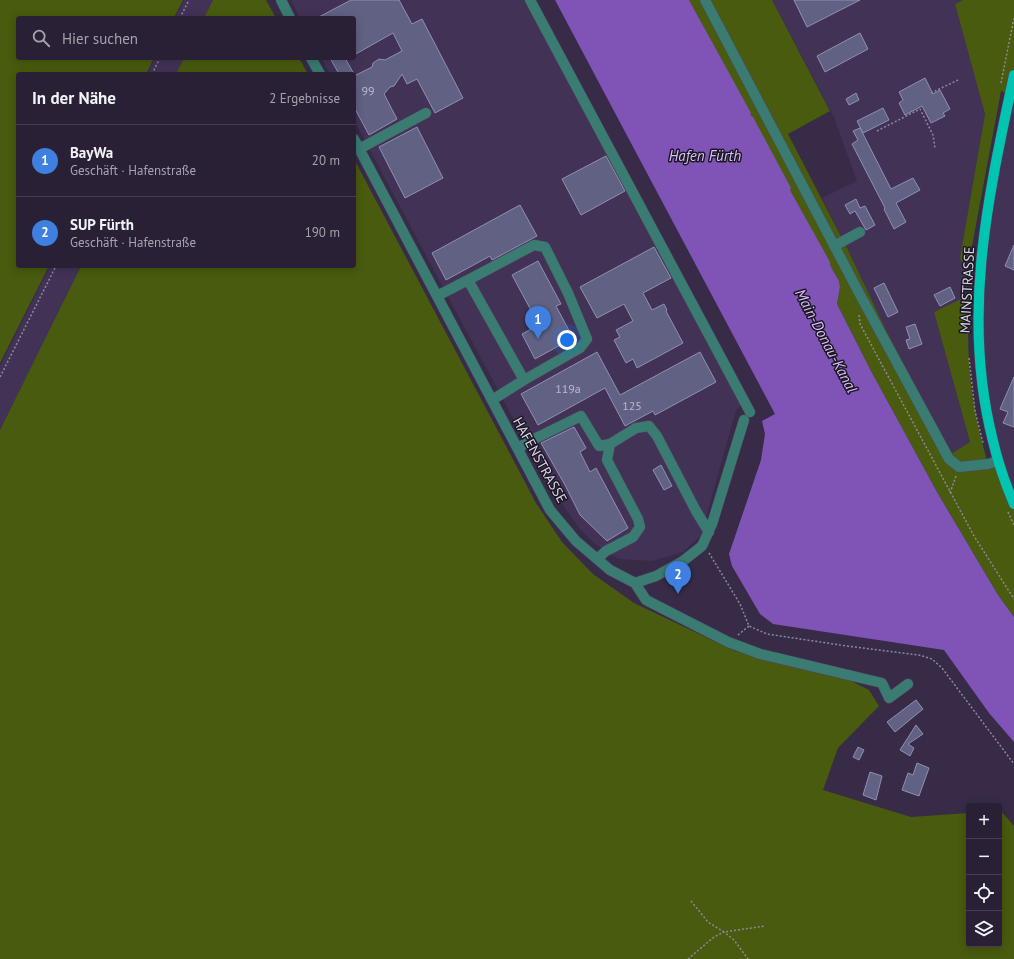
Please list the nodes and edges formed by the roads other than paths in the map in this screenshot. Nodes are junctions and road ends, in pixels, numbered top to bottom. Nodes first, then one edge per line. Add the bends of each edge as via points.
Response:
1 (280, 0) edge
2 (530, 0) edge
3 (705, 0) edge
4 (289, 16) edge
5 (312, 60) edge
6 (319, 72) edge
7 (1014, 75) edge
8 (426, 113) dead end
9 (356, 143) edge
10 (359, 149) junction
11 (860, 232) dead end
12 (834, 246) junction
13 (468, 280) junction
14 (437, 296) junction
15 (524, 380) junction
16 (492, 400) junction
17 (610, 444) junction
18 (518, 449) junction
19 (998, 461) junction
20 (1014, 504) edge
21 (709, 532) junction
22 (597, 559) junction
23 (635, 583) junction
24 (908, 684) dead end

1 - 4 street
2 - 21 street via 747,416
3 - 12 street
5 - 6 street
7 - 19 main road, MAINSTRASSE via 985,228 978,324 986,412
8 - 10 street
9 - 10 street, HAFENSTRASSE
10 - 14 street, HAFENSTRASSE
11 - 12 street
12 - 19 street via 949,459 959,467
13 - 14 street
13 - 15 street
13 - 15 street via 534,245 545,247 587,339 580,348
14 - 16 street, HAFENSTRASSE
15 - 16 street
16 - 18 street, HAFENSTRASSE
17 - 18 street via 599,446 581,416
17 - 21 street via 636,428 649,426 657,436
17 - 22 street via 607,460 638,518 640,527 633,537 606,551
18 - 22 street, HAFENSTRASSE via 550,510 576,541
19 - 20 main road, MAINSTRASSE
21 - 23 street via 702,546 683,561 656,576
22 - 23 street, HAFENSTRASSE via 610,570
23 - 24 street via 646,600 728,642 760,654 882,683 889,698

